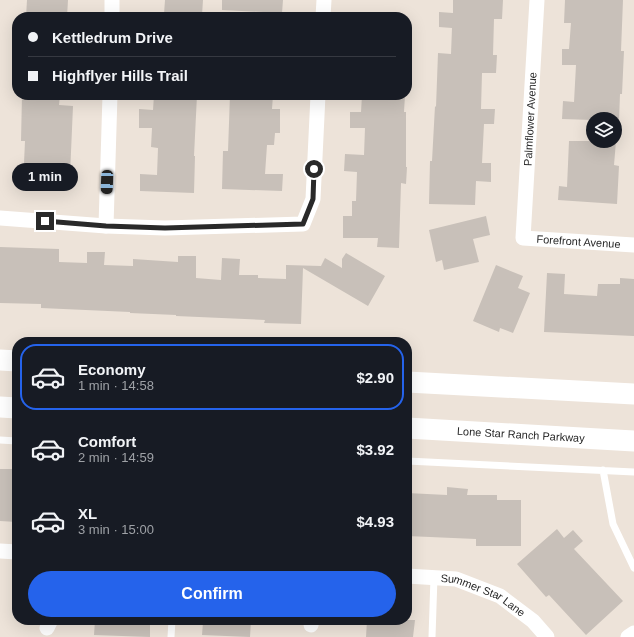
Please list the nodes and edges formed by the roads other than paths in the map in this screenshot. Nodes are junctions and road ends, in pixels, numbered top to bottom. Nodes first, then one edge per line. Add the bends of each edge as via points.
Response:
1 (112, 0) edge
2 (324, 0) edge
3 (537, 0) edge
4 (112, 12) edge
5 (323, 12) edge
6 (110, 100) edge
7 (318, 100) edge
8 (0, 218) edge
9 (106, 226) junction
10 (523, 238) joint
11 (634, 245) edge
12 (0, 360) edge
13 (12, 361) edge
14 (412, 382) edge
15 (634, 394) edge
16 (0, 407) edge
17 (12, 408) edge
18 (412, 428) edge
19 (0, 440) edge
20 (12, 441) edge
21 (634, 441) edge
22 (412, 461) edge
23 (604, 470) junction
24 (634, 472) edge
25 (0, 551) edge
26 (12, 552) edge
27 (634, 568) edge
28 (412, 576) edge
29 (434, 578) junction
30 (172, 625) edge
31 (634, 633) edge
32 (171, 637) edge
33 (432, 637) edge
34 (547, 637) edge
35 (628, 637) edge

1 - 4 street
2 - 5 street
3 - 10 street, Palmflower Avenue
6 - 9 street
7 - 9 street via 313,199 303,224 165,228
8 - 9 street
10 - 11 street, Forefront Avenue
12 - 13 main road
14 - 15 main road
16 - 17 main road
18 - 21 main road, Lone Star Ranch Parkway
19 - 20 lane
22 - 23 lane
23 - 24 lane
23 - 27 lane via 613,524
25 - 26 street
28 - 29 street, Summer Star Lane
29 - 33 lane
29 - 34 street, Summer Star Lane via 456,579 500,596 533,621
30 - 32 lane
31 - 35 street

